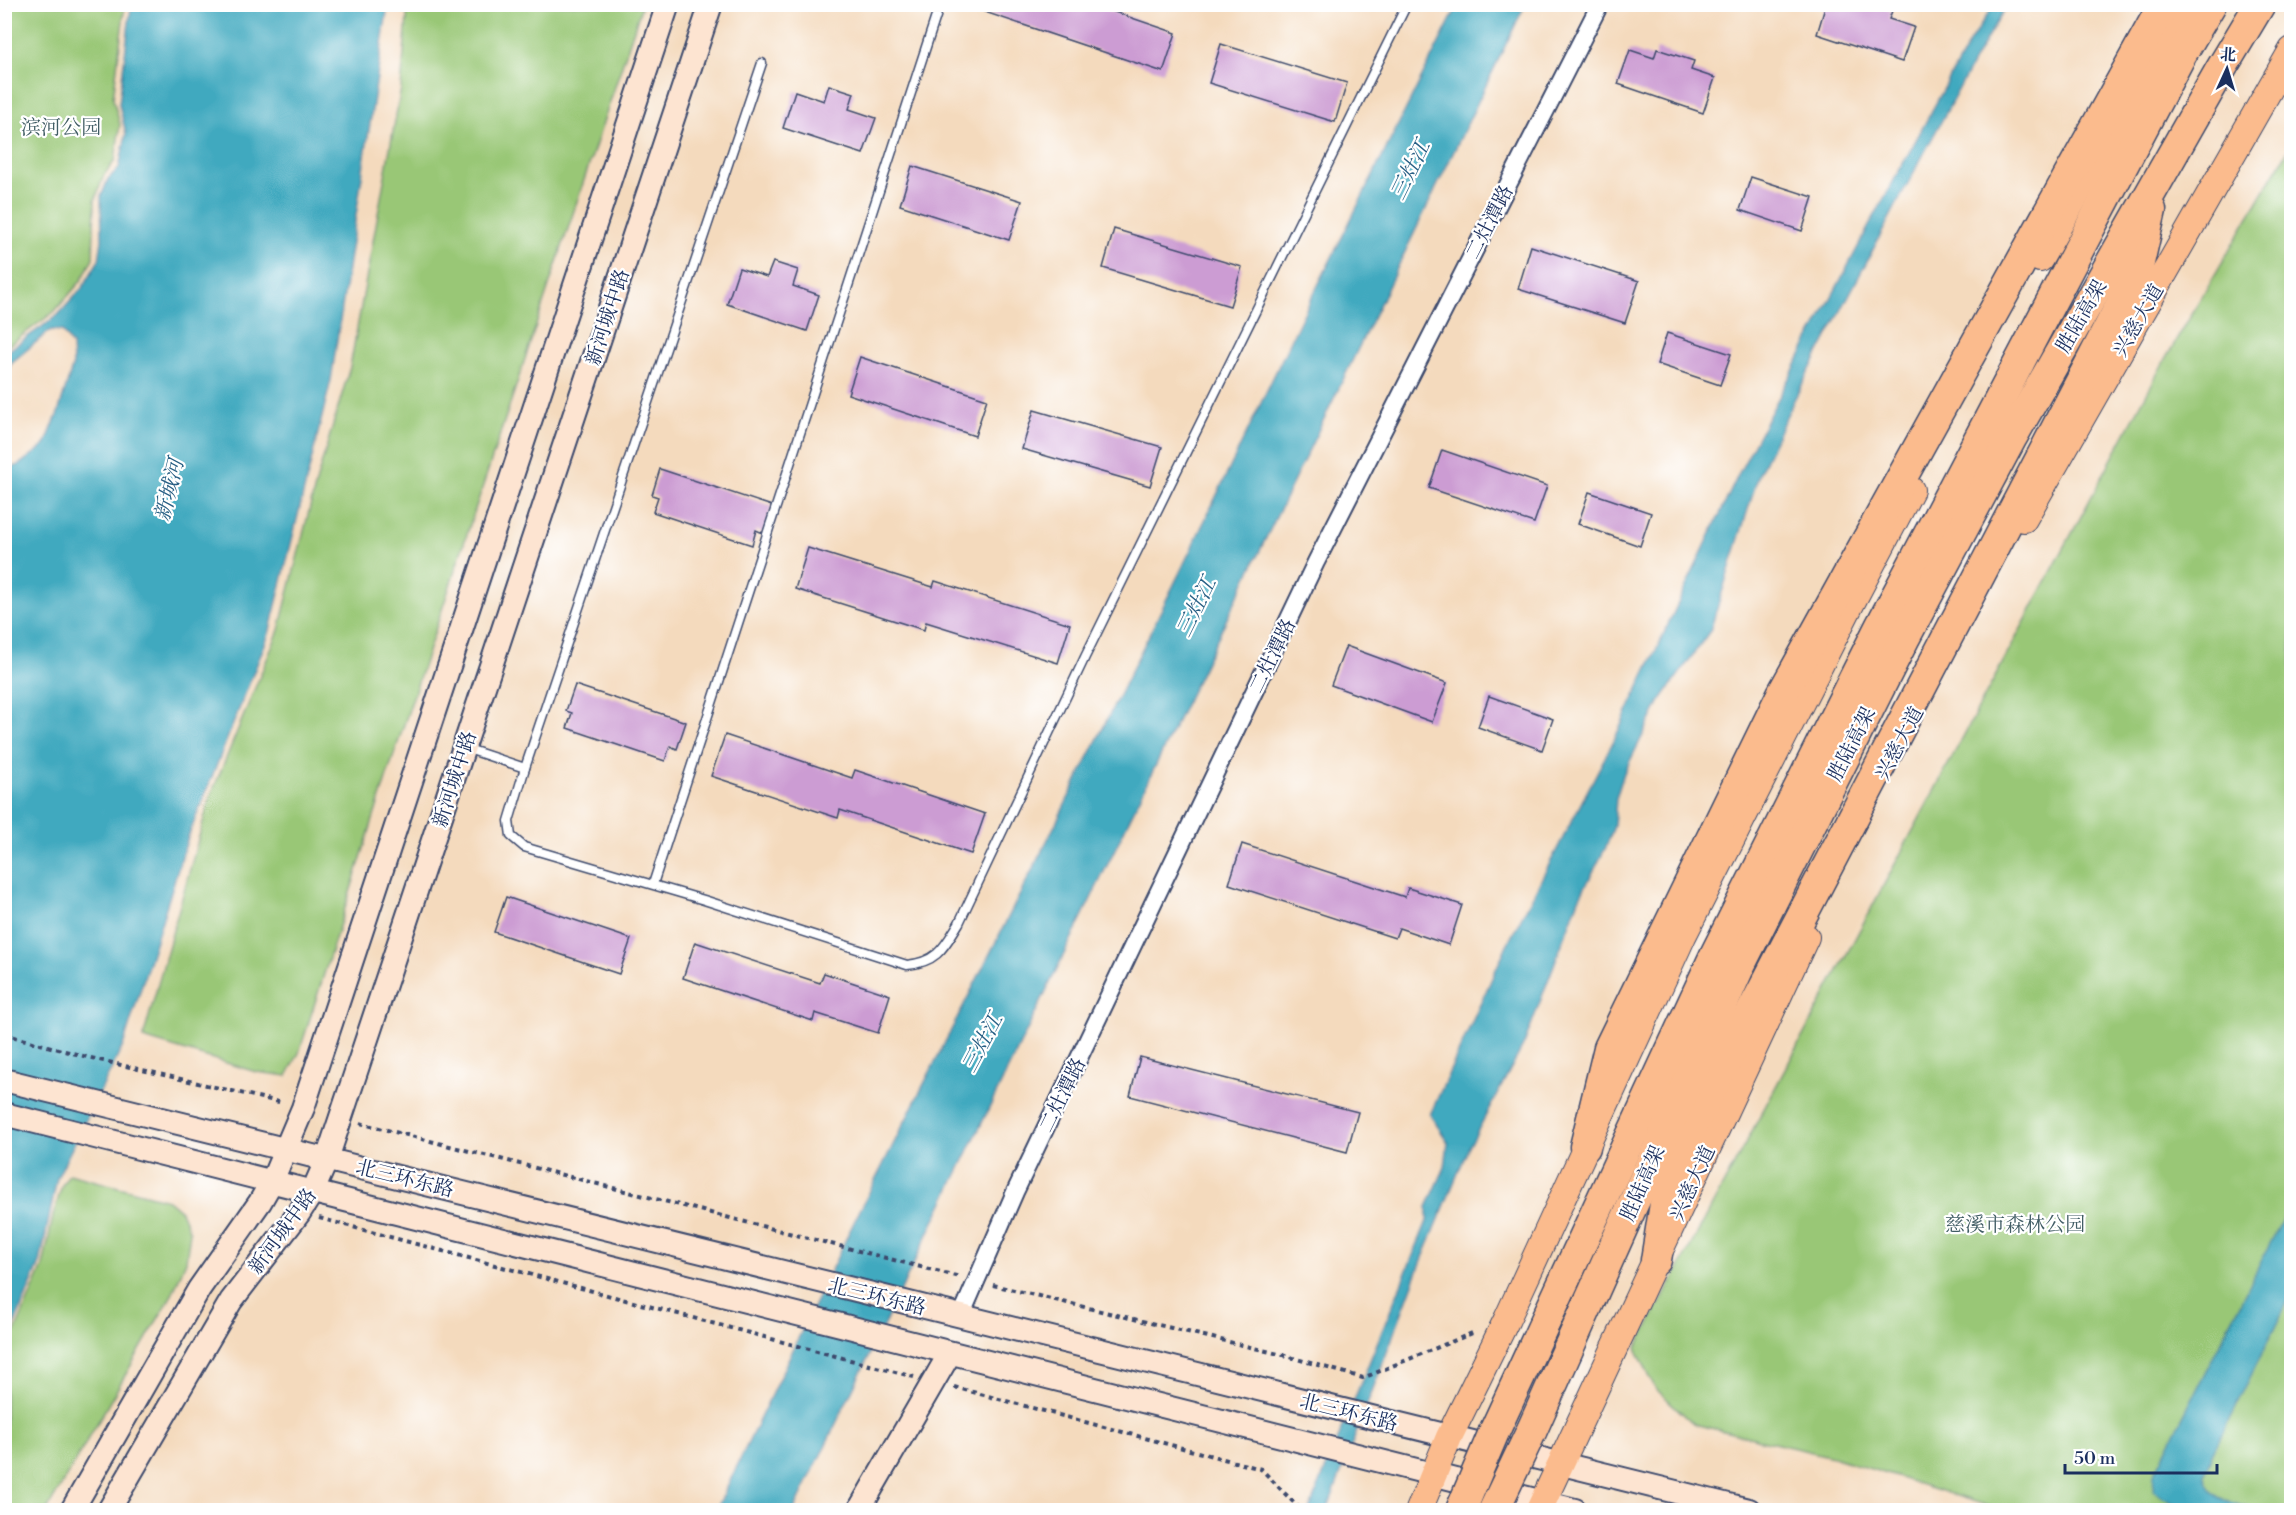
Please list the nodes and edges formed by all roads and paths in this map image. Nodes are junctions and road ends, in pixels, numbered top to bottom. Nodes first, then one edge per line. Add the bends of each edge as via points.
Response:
1 (668, 4) edge
2 (711, 4) edge
3 (940, 4) edge
4 (1407, 4) edge
5 (1600, 4) edge
6 (2163, 4) edge
7 (2186, 4) edge
8 (2211, 4) edge
9 (2260, 4) edge
10 (2292, 50) edge
11 (762, 63) dead end
12 (2159, 178) junction
13 (464, 747) junction
14 (525, 768) junction
15 (653, 884) junction
16 (4, 1034) edge
17 (4, 1080) edge
18 (303, 1108) junction
19 (4, 1114) edge
20 (341, 1118) junction
21 (1585, 1148) junction
22 (286, 1149) junction
23 (327, 1159) junction
24 (272, 1181) junction
25 (313, 1191) junction
26 (299, 1213) junction
27 (1656, 1260) junction
28 (975, 1281) junction
29 (961, 1316) junction
30 (1507, 1319) junction
31 (950, 1353) junction
32 (916, 1377) dead end
33 (950, 1386) dead end
34 (1449, 1437) junction
35 (1560, 1465) junction
36 (1433, 1475) junction
37 (1541, 1506) edge
38 (72, 1510) edge
39 (109, 1510) edge
40 (859, 1510) edge
41 (1301, 1510) edge
42 (1419, 1510) edge
43 (1461, 1510) edge
44 (1494, 1510) edge
45 (1575, 1510) edge
46 (1749, 1510) edge

1 - 18 street, 新河城中路
2 - 13 street, 新河城中路
3 - 15 lane
4 - 15 lane via 1085,657 959,923 941,952 923,963 907,965
5 - 28 street, 二灶潭路 via 1317,562
6 - 21 highway via 1782,694 1609,1048
7 - 21 main road via 1956,407 1848,610 1683,936
8 - 43 highway, 胜陆高架, bridge via 1880,627 1716,952
9 - 12 highway, 胜陆高架
10 - 27 main road, 兴慈大道 via 1893,750
11 - 14 lane
12 - 27 highway via 2136,276 1671,1166
12 - 44 highway, 胜陆高架, bridge via 2012,437 1915,619 1740,965
13 - 14 lane
13 - 20 street, 新河城中路
14 - 15 lane via 509,821 511,836 524,847
16 - 18 path
17 - 22 street, 北三环东路
18 - 22 street, 新河城中路
19 - 24 street, 北三环东路
20 - 23 street, 新河城中路
20 - 28 path
21 - 30 main road
22 - 23 street, 北三环东路
22 - 24 street, 新河城中路
23 - 25 street, 新河城中路
23 - 29 street, 北三环东路
24 - 25 street, 北三环东路
24 - 38 street, 新河城中路 via 199,1289
25 - 26 street, 新河城中路
25 - 31 street, 北三环东路
26 - 32 path
26 - 39 street, 新河城中路 via 231,1301
27 - 35 main road, 兴慈大道
28 - 29 street, 二灶潭路
28 - 30 path via 1363,1378
29 - 34 street, 北三环东路
30 - 34 main road
31 - 36 street, 北三环东路
31 - 40 street
33 - 41 path via 1261,1469
34 - 35 street, 北三环东路
34 - 36 main road
35 - 37 main road, 兴慈大道
35 - 46 street, 北三环东路
36 - 37 street, 北三环东路
36 - 42 main road
37 - 45 street, 北三环东路

